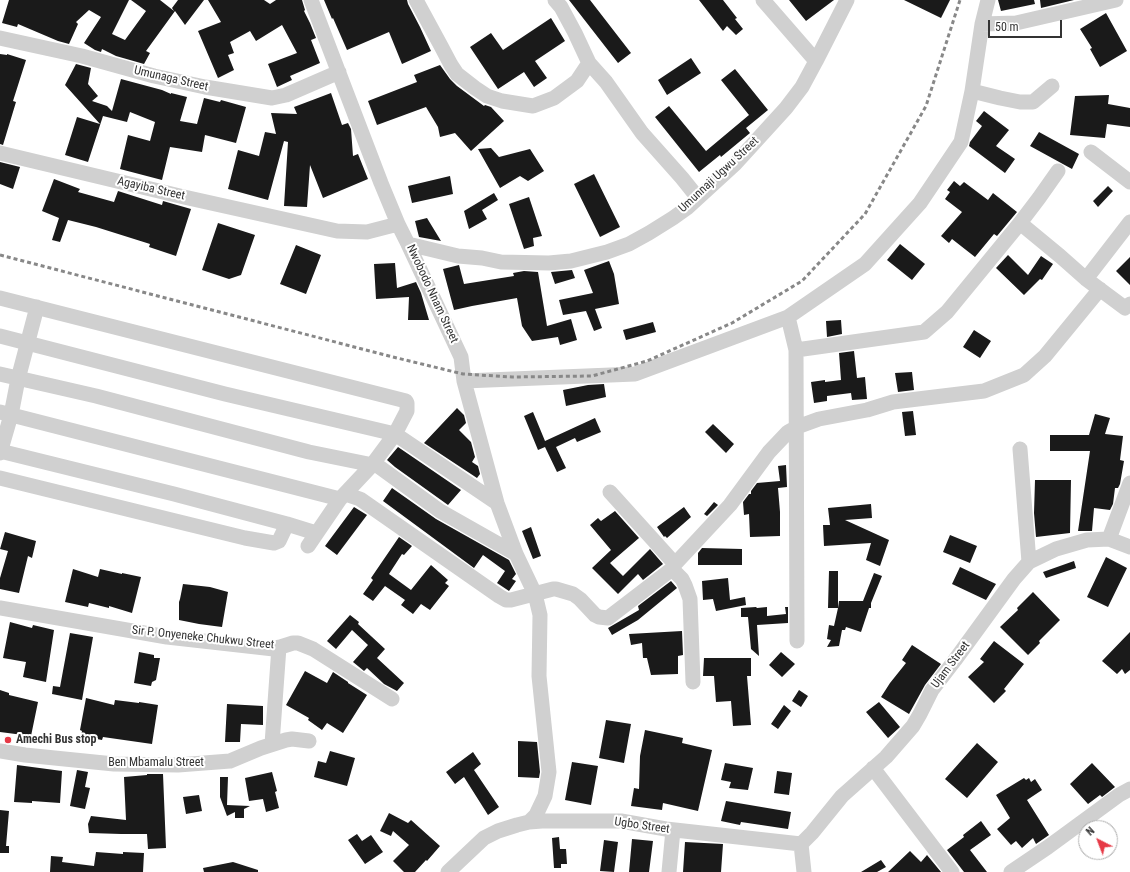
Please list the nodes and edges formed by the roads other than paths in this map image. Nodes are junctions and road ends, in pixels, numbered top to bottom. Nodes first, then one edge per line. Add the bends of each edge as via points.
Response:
1 (311, 0) edge
2 (416, 0) edge
3 (555, 0) edge
4 (763, 0) edge
5 (847, 0) edge
6 (988, 0) edge
7 (1116, 0) edge
8 (982, 24) junction
9 (0, 38) edge
10 (816, 61) junction
11 (589, 63) junction
12 (339, 72) junction
13 (1052, 86) dead end
14 (972, 91) junction
15 (1091, 152) dead end
16 (0, 153) edge
17 (1058, 171) dead end
18 (1130, 182) edge
19 (698, 198) junction
20 (1130, 222) edge
21 (1020, 223) junction
22 (398, 224) junction
23 (408, 244) junction
24 (1086, 279) junction
25 (1100, 289) junction
26 (0, 298) edge
27 (1130, 304) edge
28 (37, 307) junction
29 (788, 317) junction
30 (0, 336) edge
31 (28, 343) junction
32 (796, 350) junction
33 (0, 374) edge
34 (18, 379) junction
35 (464, 381) junction
36 (5, 414) edge
37 (797, 427) junction
38 (395, 434) junction
39 (1020, 449) dead end
40 (0, 452) edge
41 (372, 465) junction
42 (0, 478) edge
43 (1130, 483) edge
44 (610, 492) dead end
45 (343, 497) junction
46 (497, 503) junction
47 (287, 524) junction
48 (1109, 539) junction
49 (1130, 547) edge
50 (516, 554) junction
51 (1029, 562) junction
52 (673, 567) junction
53 (535, 594) junction
54 (0, 608) edge
55 (797, 641) dead end
56 (279, 647) junction
57 (693, 682) dead end
58 (392, 699) dead end
59 (309, 741) dead end
60 (272, 744) junction
61 (0, 751) edge
62 (874, 768) junction
63 (1130, 789) edge
64 (529, 822) junction
65 (673, 830) junction
66 (801, 844) junction
67 (448, 872) edge
68 (669, 872) edge
69 (804, 872) edge
70 (952, 872) edge
71 (1011, 872) edge

1 - 12 street, Nwobodo Nnam Street
2 - 11 street via 457,74 475,88 502,102 533,106 554,98 577,81
3 - 11 street via 576,33
4 - 10 street
5 - 10 street, Umunnaji Ugwu Street
6 - 8 street
7 - 8 street via 1016,23
8 - 14 street
9 - 12 street, Umunaga Street via 82,56 154,76 272,98 286,95
10 - 19 street, Umunnaji Ugwu Street via 802,87 786,108 735,164
11 - 19 street via 606,82 642,133
12 - 22 street, Nwobodo Nnam Street
13 - 14 street via 1033,102 1020,102
14 - 29 street via 961,142 920,203 865,264
15 - 18 street
16 - 22 street, Agayiba Street via 337,231 367,232
17 - 21 street
19 - 23 street, Umunnaji Ugwu Street via 673,218 629,244 571,261 501,262 458,256
20 - 24 street
21 - 24 street
21 - 32 street via 947,312 924,332
22 - 23 street, Nwobodo Nnam Street
23 - 35 street, Nwobodo Nnam Street via 461,357
24 - 25 street
25 - 27 street via 1125,308
25 - 37 street via 1045,356 1024,375 984,391 893,402 819,419
26 - 28 street
28 - 31 street
28 - 38 street via 406,401 407,411
29 - 32 street
29 - 35 street via 635,374
30 - 31 street
31 - 34 street
31 - 38 street via 225,394
32 - 37 street
33 - 34 street
34 - 36 street
34 - 41 street via 96,396 309,452
35 - 46 street, Nwobodo Nnam Street
36 - 40 street
36 - 45 street
37 - 52 street via 788,432 769,452 730,505
37 - 55 street
38 - 41 street
38 - 46 street
39 - 51 street
40 - 47 street
41 - 45 street
41 - 50 street via 381,468 440,510
42 - 47 street via 274,544 279,541
43 - 48 street
44 - 52 street
45 - 47 street via 312,539
45 - 53 street via 360,499 506,600
46 - 50 street, Nwobodo Nnam Street
48 - 49 street, Ujam Street
48 - 51 street, Ujam Street via 1087,540 1056,549
50 - 53 street, Nwobodo Nnam Street
51 - 62 street, Ujam Street via 932,690 913,726
52 - 53 street via 608,618 595,615 573,594 552,589
52 - 57 street via 682,579 690,599
53 - 64 street, Nwobodo Nnam Street via 540,615 539,676 549,772 545,796 536,815
54 - 56 street, Sir P. Onyeneke Chukwu Street via 167,637 274,649
56 - 58 street, Sir P. Onyeneke Chukwu Street via 293,643 305,645
56 - 60 street
59 - 60 street, Ben Mbamalu Street via 292,739
60 - 61 street, Ben Mbamalu Street via 230,761 178,765 114,764
62 - 66 street, Ujam Street via 842,796
62 - 70 street
63 - 71 street
64 - 65 street, Ugbo Street via 621,821
64 - 67 street, Ugbo Street via 484,838
65 - 66 street, Ugbo Street
65 - 68 street
66 - 69 street

